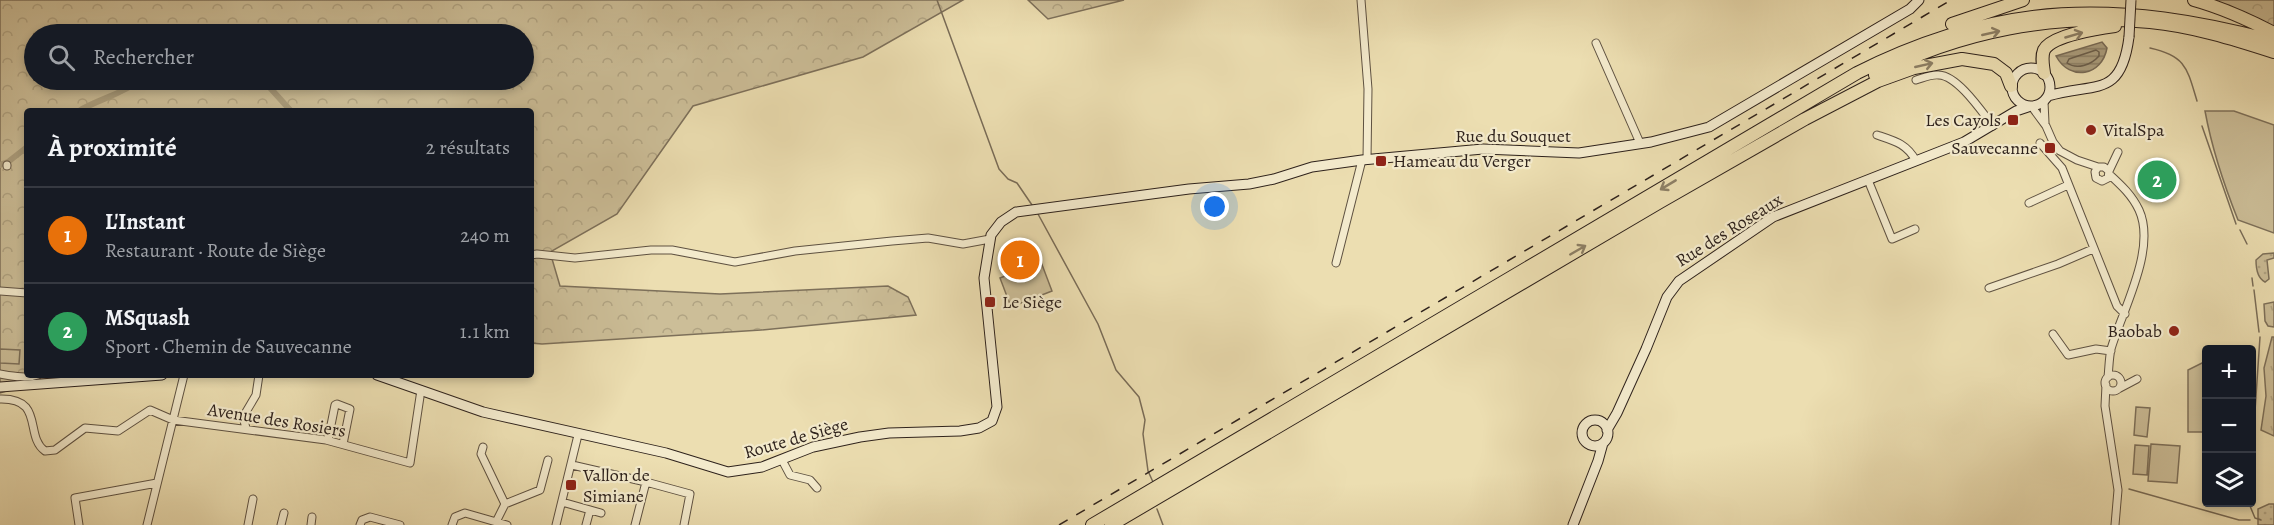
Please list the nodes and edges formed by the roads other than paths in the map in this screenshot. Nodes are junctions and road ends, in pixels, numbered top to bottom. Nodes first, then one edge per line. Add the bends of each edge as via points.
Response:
1 (1360, 0) edge
2 (1919, 0) edge
3 (2024, 0) edge
4 (2131, 0) edge
5 (2194, 0) edge
6 (2274, 33) edge
7 (1596, 44) dead end
8 (2272, 48) edge
9 (2047, 79) junction
10 (1916, 80) dead end
11 (2012, 91) junction
12 (2067, 91) junction
13 (2046, 99) junction
14 (2030, 107) junction
15 (2004, 119) junction
16 (1773, 123) junction
17 (1993, 126) junction
18 (2046, 126) junction
19 (1877, 135) dead end
20 (1640, 143) junction
21 (2040, 143) dead end
22 (1365, 160) junction
23 (2077, 160) junction
24 (1916, 161) junction
25 (2100, 167) junction
26 (2095, 175) junction
27 (2108, 175) junction
28 (1868, 180) junction
29 (2068, 185) junction
30 (1660, 202) junction
31 (2029, 203) dead end
32 (1915, 229) dead end
33 (990, 239) junction
34 (2093, 249) junction
35 (534, 254) edge
36 (1336, 263) dead end
37 (1989, 288) dead end
38 (0, 291) edge
39 (24, 293) edge
40 (2125, 314) junction
41 (2053, 334) dead end
42 (2111, 354) junction
43 (0, 374) edge
44 (24, 376) edge
45 (2118, 376) junction
46 (2108, 377) junction
47 (122, 378) edge
48 (183, 378) edge
49 (259, 378) edge
50 (386, 378) edge
51 (2106, 386) junction
52 (0, 387) edge
53 (2119, 388) junction
54 (421, 390) junction
55 (0, 399) edge
56 (2106, 406) junction
57 (173, 420) junction
58 (1605, 426) junction
59 (246, 428) junction
60 (578, 435) junction
61 (328, 440) junction
62 (343, 444) junction
63 (483, 447) dead end
64 (1599, 448) junction
65 (548, 460) dead end
66 (782, 460) junction
67 (572, 465) junction
68 (646, 482) junction
69 (157, 483) junction
70 (817, 488) dead end
71 (253, 499) dead end
72 (562, 502) junction
73 (505, 504) junction
74 (590, 510) junction
75 (284, 513) dead end
76 (601, 513) dead end
77 (496, 522) junction
78 (79, 525) edge
79 (147, 525) edge
80 (248, 525) edge
81 (281, 525) edge
82 (360, 525) edge
83 (400, 525) edge
84 (452, 525) edge
85 (507, 525) edge
86 (556, 525) edge
87 (586, 525) edge
88 (635, 525) edge
89 (684, 525) edge
90 (1092, 525) edge
91 (1111, 525) edge
92 (1573, 525) edge
93 (2115, 525) edge

1 - 22 street via 1368,89
2 - 20 street, Rue du Souquet via 1910,9 1709,128
3 - 16 highway via 1936,30 1889,51 1809,96
4 - 12 street, bridge via 2126,56 2119,72 2100,87
5 - 6 highway via 2243,16
7 - 20 street
9 -> 8 highway via 2042,55 2048,45 2106,27 2174,30
8 - 16 highway via 2228,26 2151,11 2069,9 2019,14 1983,22 1896,53
30 -> 8 highway via 1904,60 1986,34 2067,20 2151,22
9 - 11 street via 2039,70 2027,68 2016,74
9 - 12 street
9 - 13 street
10 - 17 street via 1948,77
11 - 14 street via 2022,105
11 - 15 street
30 -> 11 highway via 1805,119 1878,81 1914,68 1962,59 1987,62 2006,73
12 - 13 street
13 - 14 street
13 - 18 street
14 - 15 street, Rue des Roseaux
14 - 18 street
15 - 17 street, Rue des Roseaux
16 -> 90 highway
17 - 24 street, Rue des Roseaux
18 - 23 street via 2057,148
19 - 24 street via 1903,144
20 - 22 street, Rue du Souquet via 1579,153 1483,149
21 - 29 street via 2058,162
22 - 33 street, Rue du Souquet via 1312,166 1248,184 1016,212 1001,222
22 - 36 street
23 - 25 street
23 - 26 street
24 - 28 street, Rue des Roseaux
25 - 26 street
25 - 27 street
25 - 27 street via 2118,152
26 - 27 street via 2098,181
27 - 40 street via 2124,188 2139,211 2144,231
28 - 32 street via 1892,239
28 - 58 street, Rue des Roseaux via 1773,217 1679,281 1667,297 1614,419
29 - 31 street
29 - 34 street
91 -> 30 highway
33 - 35 street via 963,244 928,238 892,241 735,262 672,250 575,258
33 - 66 street, Route de Siège via 984,278 997,392 992,421 980,428 960,431 860,437 813,447
34 - 37 street
34 - 40 street via 2117,306
38 - 39 street
40 - 42 street
41 - 42 street via 2068,355 2096,349
42 - 45 street
42 - 46 street
43 - 44 street
45 - 46 street
45 - 53 street
45 - 53 street via 2129,381 2137,379
46 - 51 street
47 - 52 street
48 - 57 street
49 - 59 street via 256,394 243,417
50 - 54 street, Route de Siège
51 - 53 street via 2111,390
51 - 56 street
53 - 56 street
54 - 60 street, Route de Siège via 483,412
54 - 62 street, Avenue des Rosiers via 410,463
55 - 57 street, Avenue des Rosiers via 14,401 28,410 37,444 45,450 55,450 85,428 118,431 150,410
56 - 93 street via 2118,490
57 - 59 street, Avenue des Rosiers
57 - 69 street
58 - 64 street, Rue des Roseaux via 1607,437
58 - 64 street, Rue des Roseaux via 1591,421 1583,430 1584,439
59 - 61 street, Avenue des Rosiers
60 - 66 street, Route de Siège via 666,453 728,472
60 - 67 street
61 - 62 street, Avenue des Rosiers
61 - 62 street via 335,405 350,409
63 - 73 street via 480,454
64 - 92 street, Rue des Roseaux via 1598,462
65 - 73 street via 540,490
66 - 70 street via 790,475 810,480
67 - 68 street
67 - 72 street
68 - 88 street
68 - 89 street via 690,494
69 - 78 street via 75,498
69 - 79 street
71 - 80 street
72 - 74 street
72 - 86 street
73 - 77 street
74 - 76 street
74 - 87 street
75 - 81 street
77 - 84 street via 465,513 455,517
77 - 85 street
82 - 83 street via 370,517

